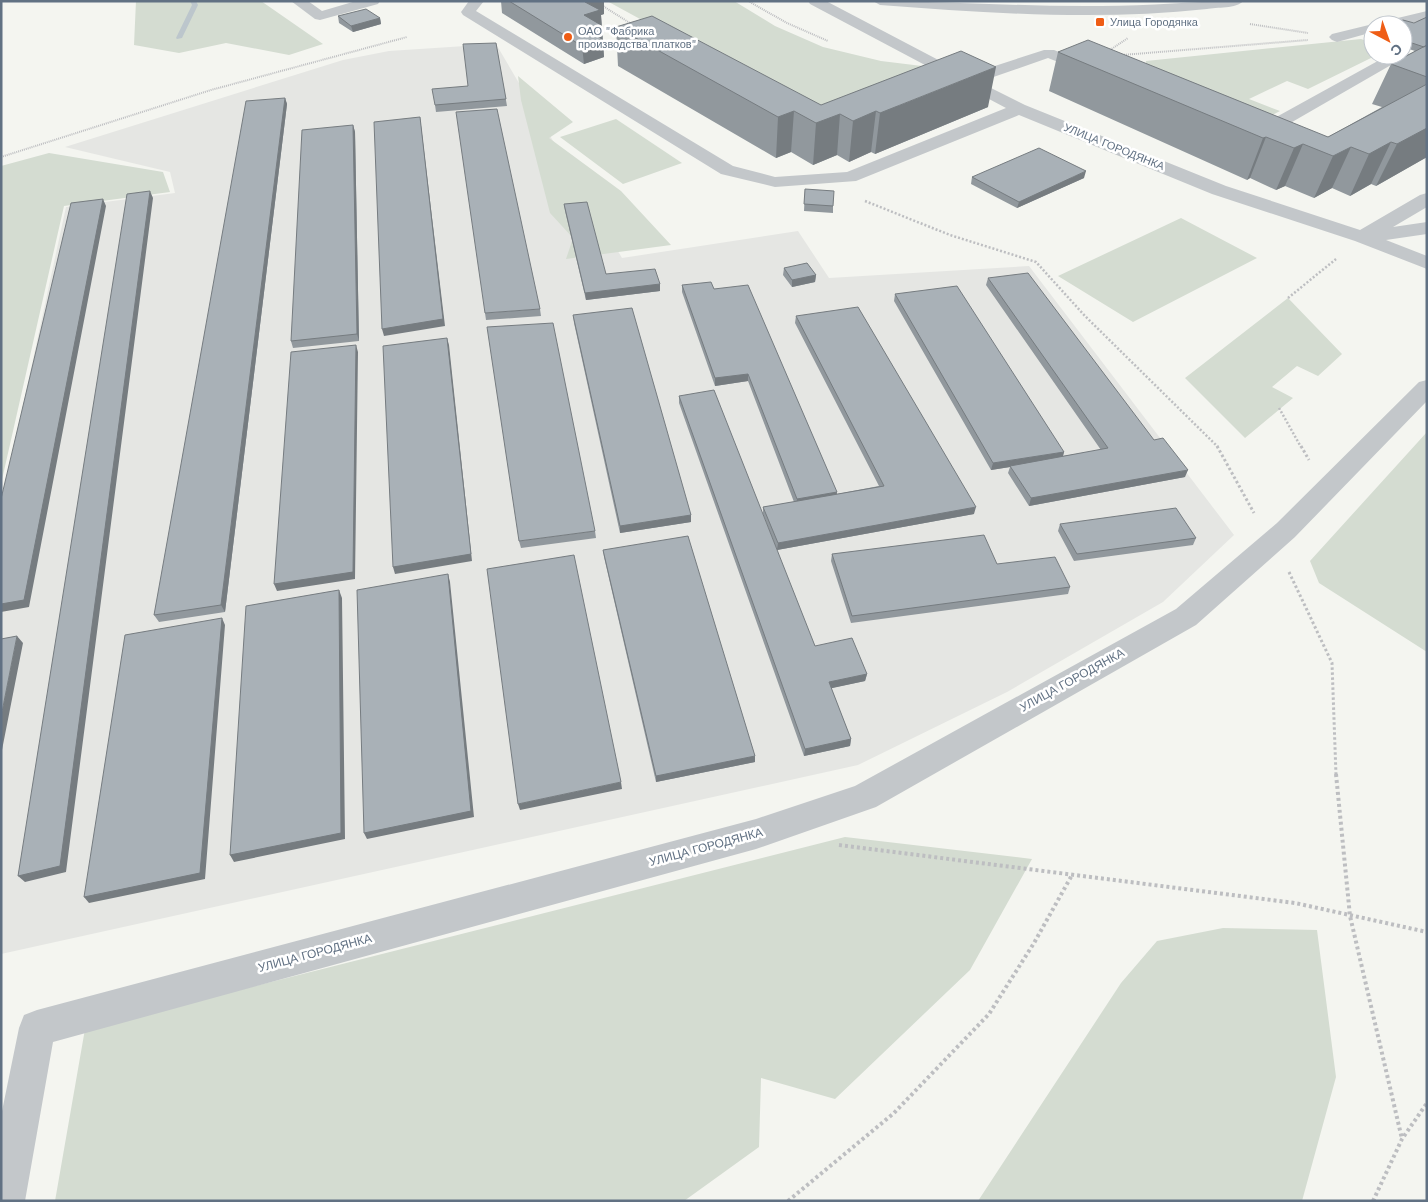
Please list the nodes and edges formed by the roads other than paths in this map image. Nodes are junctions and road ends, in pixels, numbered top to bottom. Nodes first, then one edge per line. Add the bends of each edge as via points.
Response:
1 (298, 1) edge
2 (373, 1) edge
3 (477, 1) edge
4 (815, 1) edge
5 (880, 1) edge
6 (1236, 1) edge
7 (1006, 6) edge
8 (1427, 15) edge
9 (1413, 18) edge
10 (1363, 31) edge
11 (1337, 38) road end
12 (1380, 65) edge
13 (949, 73) junction
14 (1101, 74) edge
15 (930, 79) edge
16 (965, 81) junction
17 (1019, 109) junction
18 (1237, 129) edge
19 (1427, 199) edge
20 (1427, 228) edge
21 (1362, 238) junction
22 (1427, 263) edge
23 (1427, 387) edge
24 (5, 1201) edge

1 - 2 street via 320,16
3 - 17 street via 468,12 727,170 775,182 850,177
4 - 13 street, УЛИЦА ГОРОДЯНКА
5 - 7 street
6 - 7 street via 1089,11
8 - 9 street
10 - 11 street
12 - 18 street via 1255,136
13 - 15 street
13 - 16 street, УЛИЦА ГОРОДЯНКА
14 - 16 street via 1049,52
16 - 17 street, УЛИЦА ГОРОДЯНКА
17 - 21 street, УЛИЦА ГОРОДЯНКА via 1219,190
19 - 21 street
20 - 21 street
21 - 22 street, УЛИЦА ГОРОДЯНКА
23 - 24 street, УЛИЦА ГОРОДЯНКА via 1271,543 1186,617 865,797 756,834 37,1028

